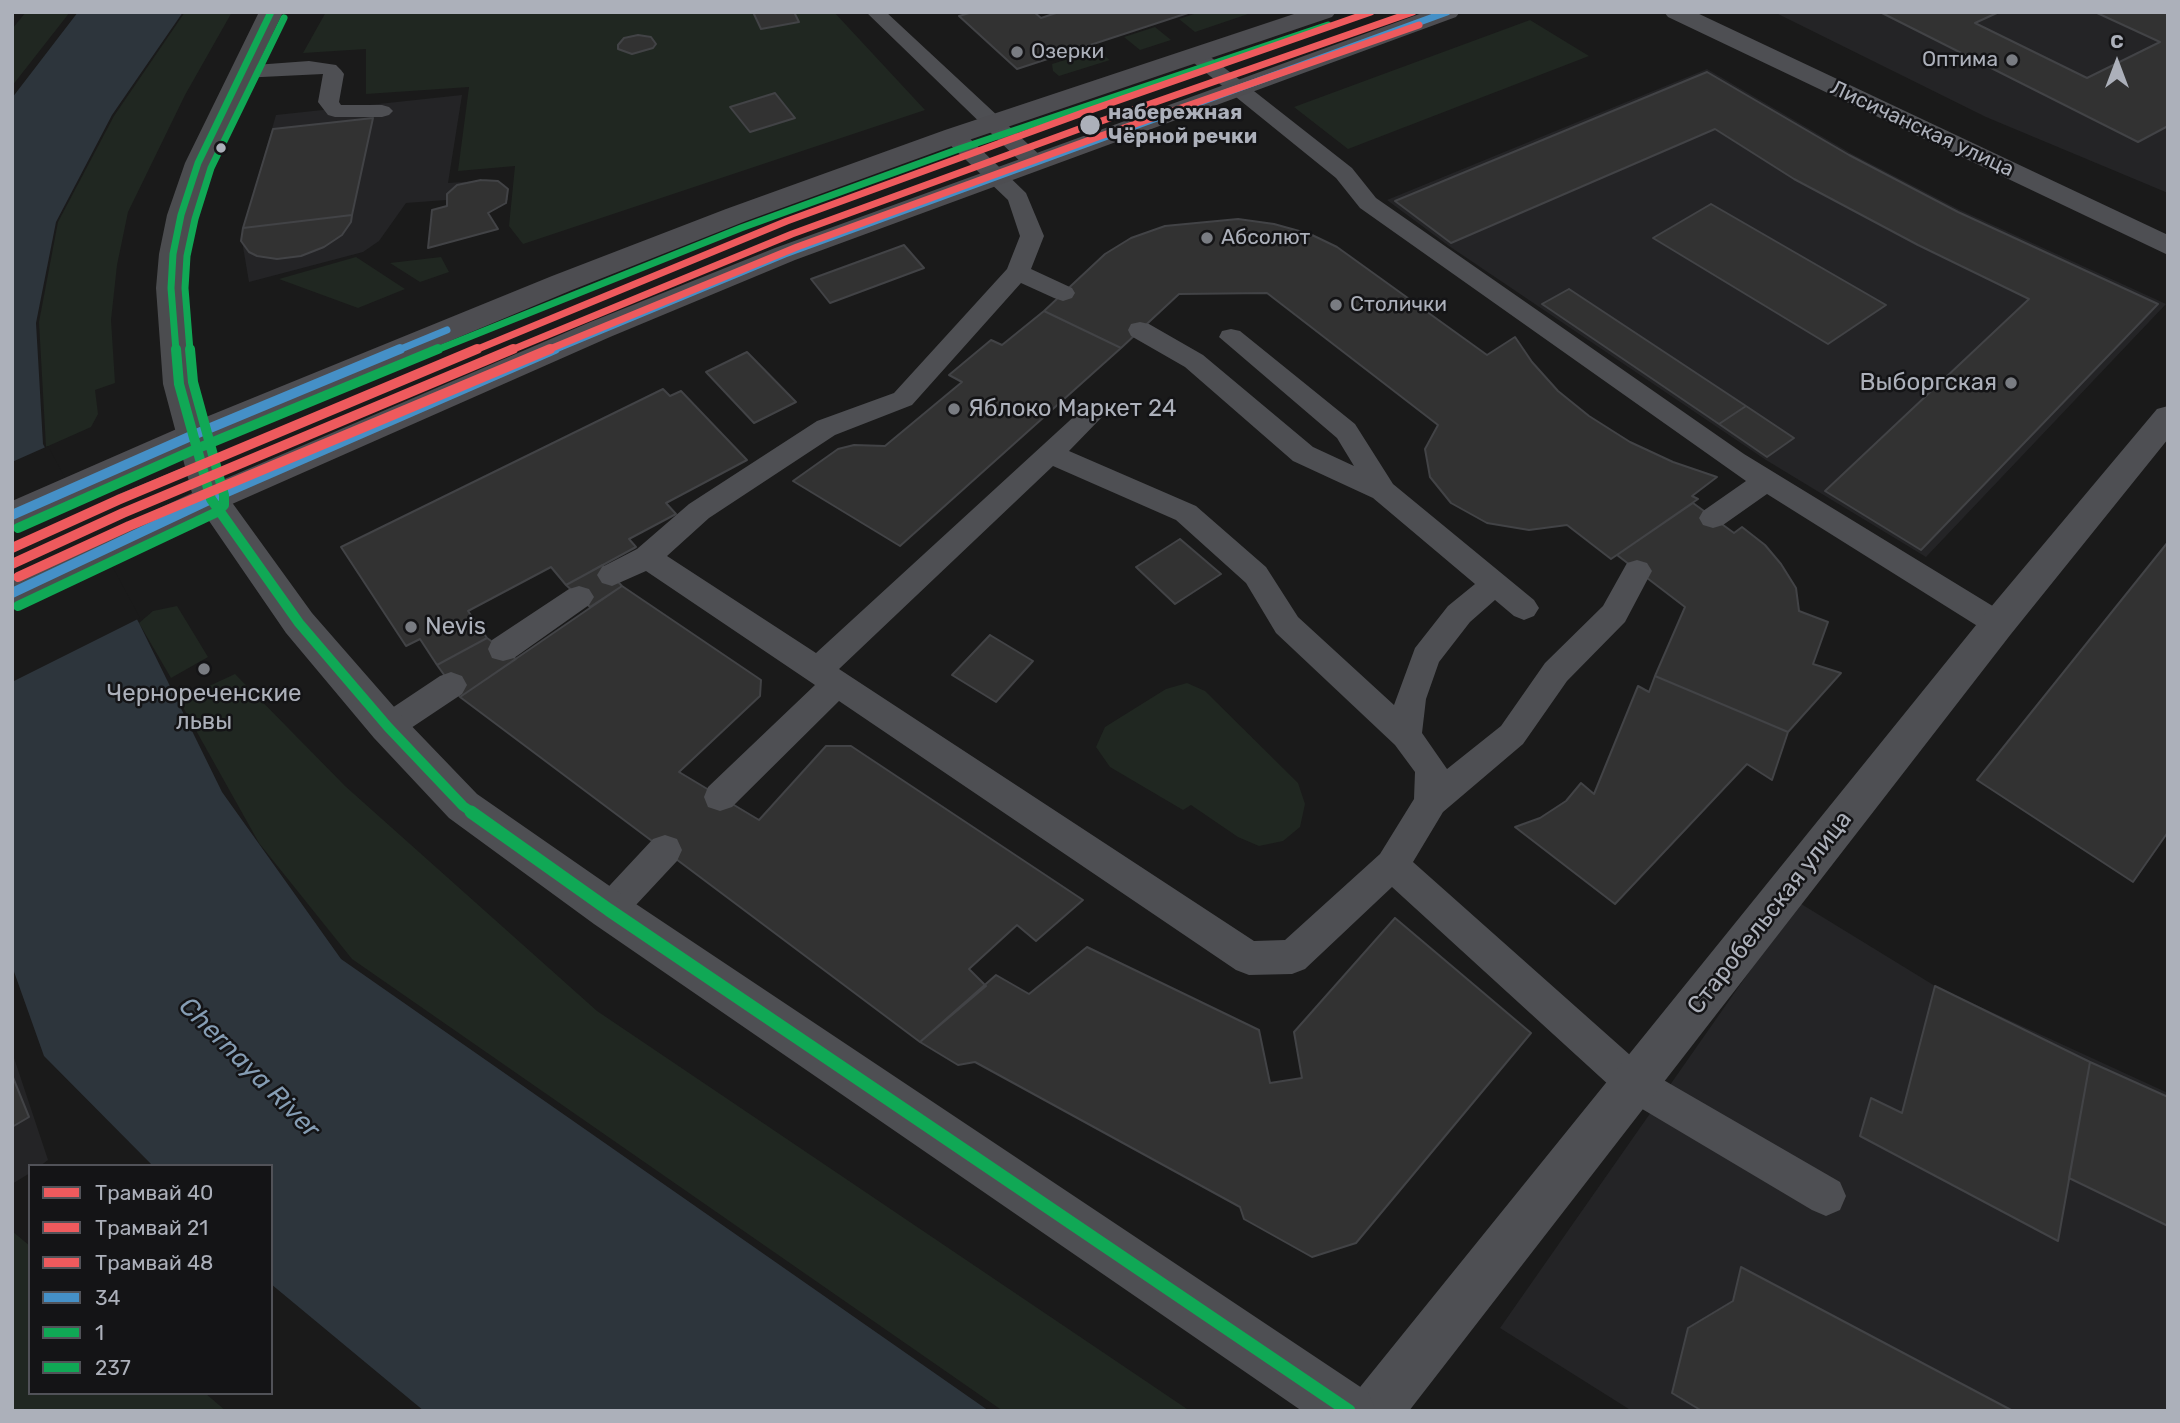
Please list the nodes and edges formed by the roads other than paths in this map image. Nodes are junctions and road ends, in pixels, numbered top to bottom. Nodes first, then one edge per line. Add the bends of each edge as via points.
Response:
1 (271, 12) edge
2 (875, 12) edge
3 (1324, 12) edge
4 (1448, 12) edge
5 (1676, 12) edge
6 (1196, 55) junction
7 (241, 72) junction
8 (1240, 89) junction
9 (382, 111) dead end
10 (993, 123) junction
11 (954, 136) junction
12 (1034, 162) junction
13 (994, 176) junction
14 (2168, 246) edge
15 (1018, 272) junction
16 (1063, 293) dead end
17 (1140, 330) dead end
18 (1231, 337) dead end
19 (1089, 417) dead end
20 (2168, 417) edge
21 (191, 436) junction
22 (1050, 454) junction
23 (1766, 481) junction
24 (1383, 491) junction
25 (211, 499) junction
26 (12, 515) edge
27 (1713, 518) dead end
28 (647, 557) junction
29 (1637, 571) dead end
30 (612, 575) dead end
31 (1494, 584) junction
32 (12, 593) edge
33 (579, 597) dead end
34 (1524, 608) dead end
35 (1998, 624) junction
36 (503, 649) dead end
37 (827, 677) junction
38 (451, 685) dead end
39 (388, 727) junction
40 (1406, 736) junction
41 (720, 797) dead end
42 (1431, 803) junction
43 (665, 850) dead end
44 (1392, 865) junction
45 (609, 910) junction
46 (1634, 1084) junction
47 (1826, 1196) dead end
48 (1349, 1411) edge
49 (1375, 1411) edge

1 - 7 main road
2 - 10 lane
3 - 6 main road
4 - 8 main road
5 - 14 street, Лисичанская улица
6 - 8 lane
6 - 10 main road
7 - 9 lane via 329,69 334,74 330,108 346,113
7 - 21 main road via 198,163 173,254 175,347
8 - 12 main road
8 - 23 lane via 1344,173 1368,203
10 - 11 main road
10 - 12 lane
11 - 13 lane
11 - 21 main road via 562,283
12 - 13 main road
13 - 15 lane via 1018,198 1032,236
13 - 25 main road via 704,287
15 - 16 lane
15 - 28 lane via 903,399 826,428 699,511
17 - 24 lane via 1194,361 1303,454
18 - 24 lane via 1346,431
19 - 22 lane
20 - 35 street, Старобельская улица
21 - 25 main road
21 - 26 main road
22 - 37 lane
22 - 40 lane via 1186,513 1256,575 1287,625
23 - 27 lane
23 - 35 lane
24 - 31 lane
25 - 32 main road
25 - 39 street via 299,623
28 - 30 lane
28 - 37 lane
29 - 42 lane via 1614,614 1556,672 1512,735
31 - 34 lane
31 - 40 lane via 1459,614 1426,657 1410,699
33 - 36 lane
35 - 46 street, Старобельская улица
37 - 41 lane
37 - 44 lane via 1249,958 1292,957
38 - 39 lane
39 - 45 street via 463,806
40 - 42 lane via 1431,769
42 - 44 lane
43 - 45 lane
44 - 46 lane
45 - 48 street
46 - 47 lane
46 - 49 street, Старобельская улица

